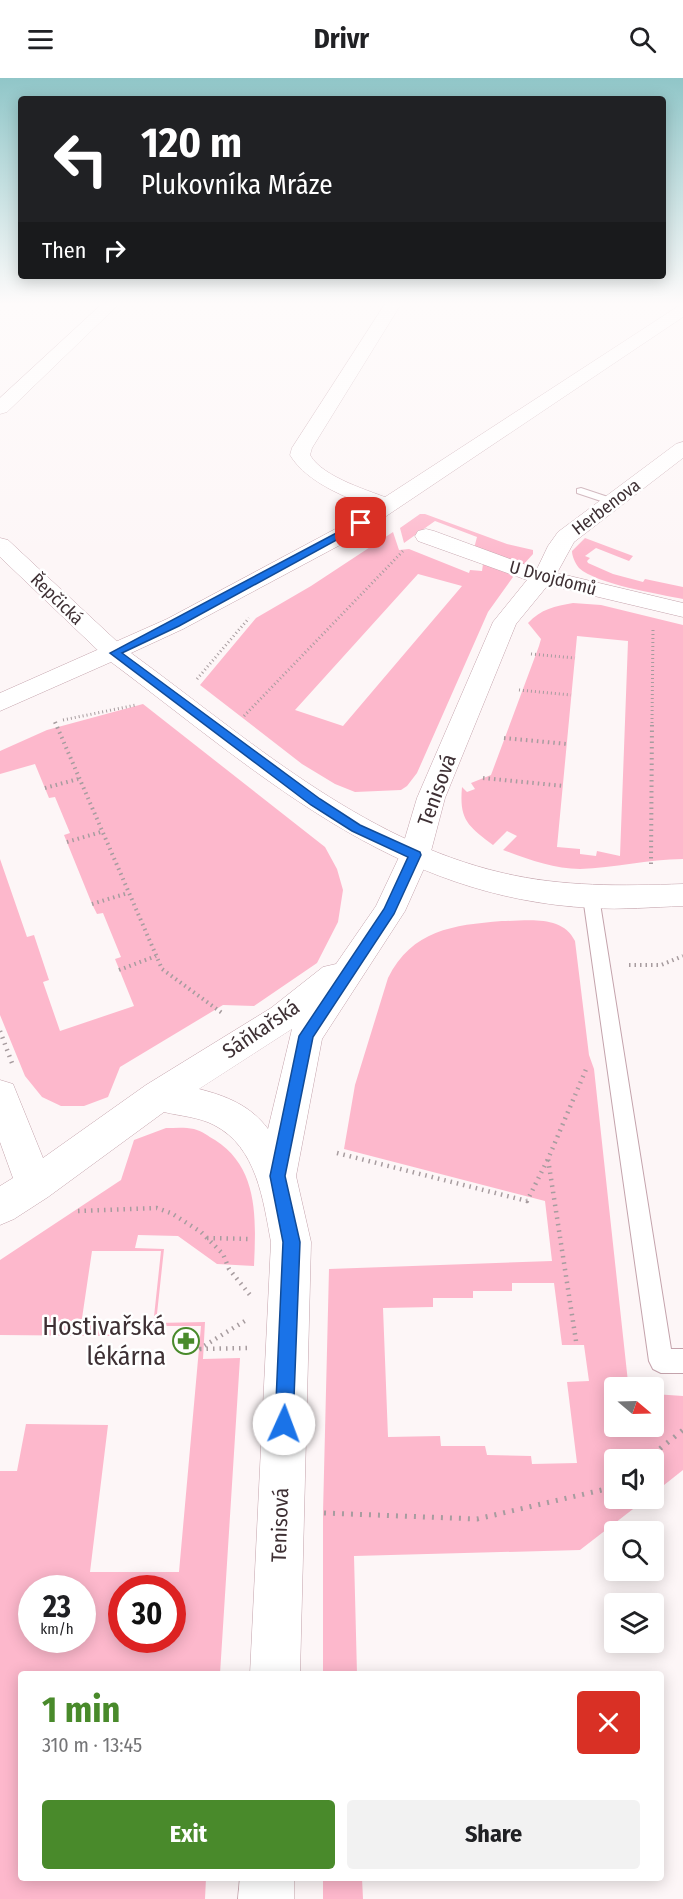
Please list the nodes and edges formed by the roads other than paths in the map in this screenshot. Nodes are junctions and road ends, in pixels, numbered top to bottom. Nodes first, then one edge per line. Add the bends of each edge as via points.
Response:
1 (20, 389) edge
2 (339, 389) edge
3 (564, 389) edge
4 (0, 408) edge
5 (683, 448) edge
6 (581, 491) dead end
7 (613, 502) junction
8 (388, 505) junction
9 (426, 536) road end
10 (0, 545) edge
11 (542, 577) junction
12 (683, 610) edge
13 (115, 653) junction
14 (0, 703) edge
15 (415, 855) junction
16 (683, 896) edge
17 (591, 897) junction
18 (359, 956) junction
19 (0, 1095) edge
20 (159, 1096) junction
21 (277, 1176) junction
22 (35, 1185) junction
23 (0, 1207) edge
24 (683, 1361) edge
25 (275, 1671) edge
26 (267, 1881) edge
27 (266, 1899) edge

1 - 4 street
2 - 8 street via 300,455 318,475
3 - 8 street
5 - 7 street, Herbenova
6 - 7 lane
7 - 11 street, Herbenova via 566,537
8 - 13 street via 337,537
9 - 11 street, U Dvojdomů
10 - 13 street, Řepčická
11 - 12 street, U Dvojdomů
11 - 15 street, Tenisová via 505,622 431,798
13 - 14 street
13 - 15 street, Řepčická via 315,802 356,828
15 - 17 street, Řepčická via 502,884
15 - 18 street, Tenisová via 390,911
16 - 17 street, Řepčická
17 - 24 lane via 661,1361
18 - 20 street, Sáňkařská via 283,1018
18 - 21 street, Tenisová via 306,1036
19 - 22 street
20 - 21 street via 216,1109 232,1117 247,1129
20 - 22 street, Sáňkařská
21 - 25 street, Tenisová via 291,1242
22 - 23 street, Sáňkařská
26 - 27 street

